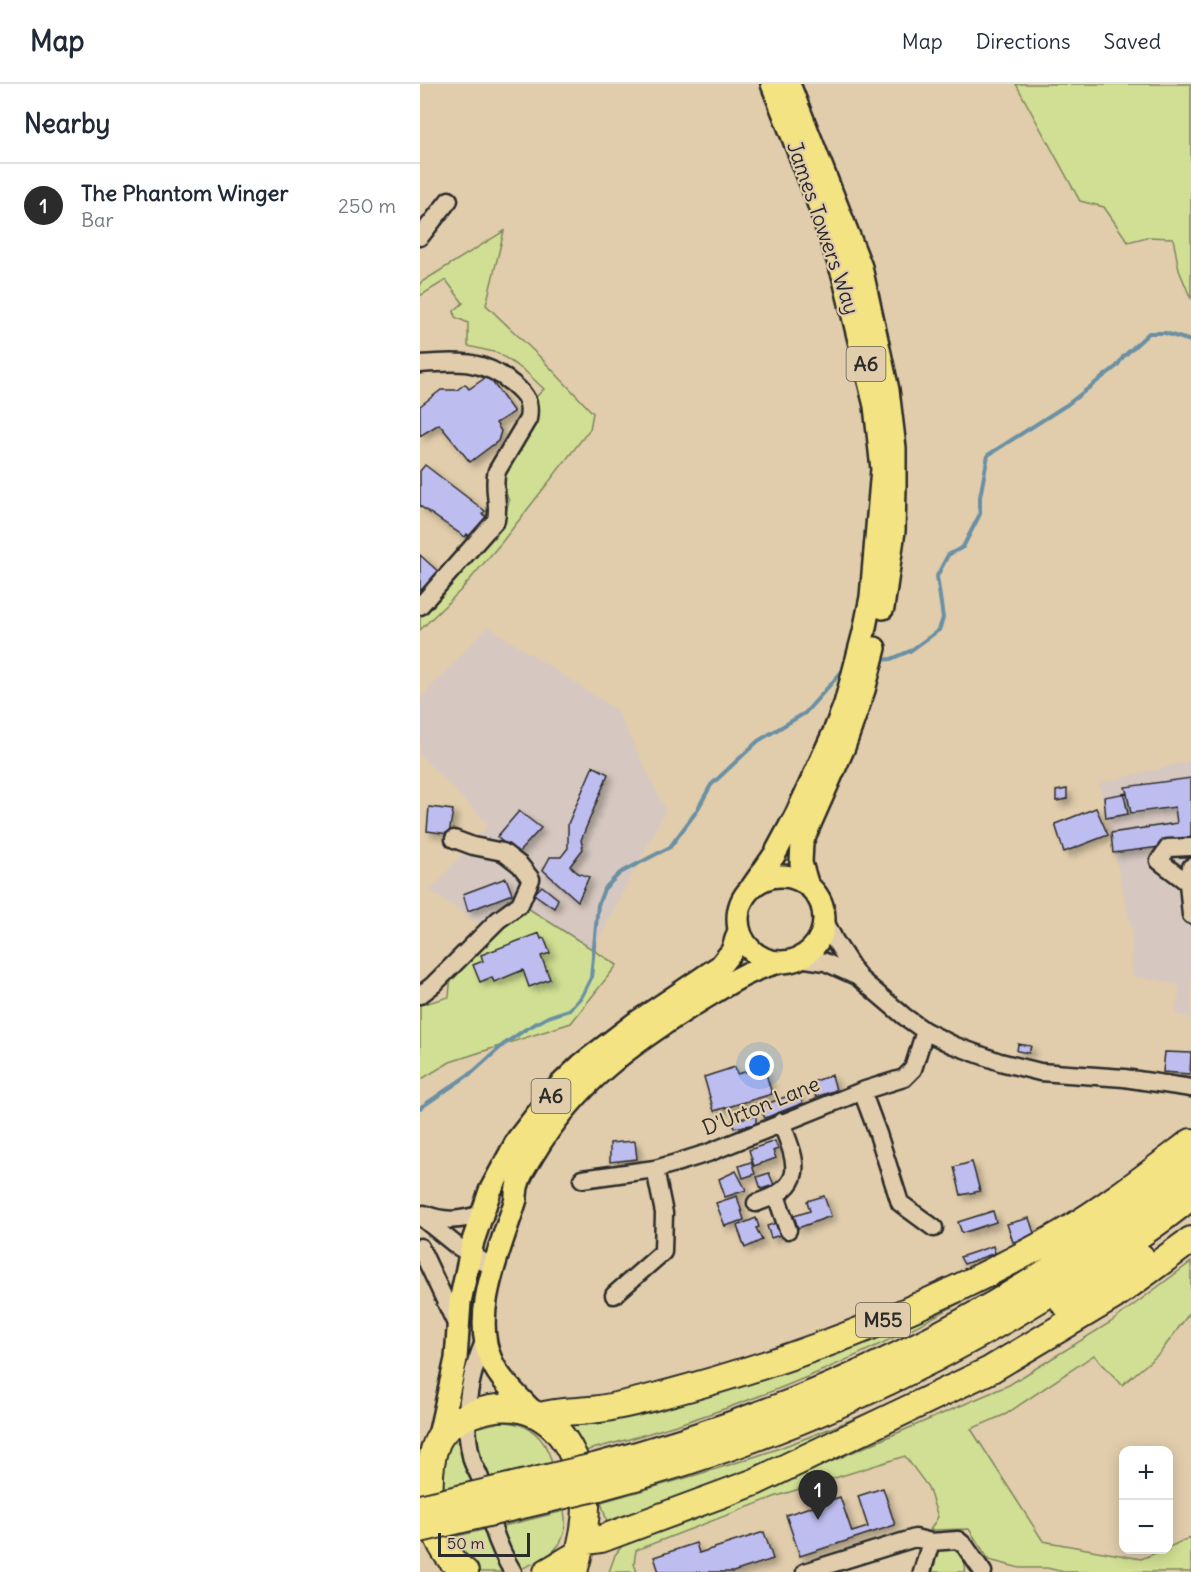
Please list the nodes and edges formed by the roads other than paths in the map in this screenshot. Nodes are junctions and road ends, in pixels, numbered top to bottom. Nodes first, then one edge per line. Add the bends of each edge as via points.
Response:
1 (772, 84) edge
2 (789, 84) edge
3 (449, 200) dead end
4 (420, 237) edge
5 (420, 364) edge
6 (420, 606) edge
7 (454, 839) dead end
8 (1191, 847) edge
9 (1190, 875) edge
10 (808, 886) junction
11 (752, 887) junction
12 (1191, 915) edge
13 (823, 917) junction
14 (739, 930) junction
15 (789, 960) junction
16 (859, 978) junction
17 (420, 995) edge
18 (925, 1031) junction
19 (1191, 1088) edge
20 (862, 1090) junction
21 (781, 1122) junction
22 (1191, 1142) edge
23 (1191, 1168) edge
24 (656, 1169) junction
25 (582, 1179) dead end
26 (776, 1195) junction
27 (1191, 1196) edge
28 (756, 1203) dead end
29 (420, 1214) edge
30 (481, 1214) junction
31 (1191, 1225) edge
32 (934, 1228) dead end
33 (788, 1230) dead end
34 (1191, 1240) edge
35 (420, 1247) edge
36 (470, 1253) junction
37 (494, 1268) junction
38 (614, 1295) dead end
39 (458, 1329) junction
40 (484, 1342) junction
41 (453, 1374) junction
42 (466, 1412) junction
43 (537, 1414) junction
44 (431, 1444) edge
45 (733, 1447) junction
46 (597, 1477) junction
47 (420, 1508) edge
48 (420, 1529) edge
49 (931, 1542) junction
50 (578, 1556) edge
51 (980, 1571) edge
52 (465, 1572) edge
53 (513, 1572) edge
54 (547, 1572) edge
55 (805, 1572) edge
56 (922, 1572) edge

1 - 11 main road, James Towers Way / A6 via 843,274 875,406 882,469 871,597 844,704 796,815
2 - 10 main road, James Towers Way / A6 via 861,267 888,390 895,448 894,531 877,638 844,747 802,842 801,863
3 - 4 street
5 - 6 street via 474,363 500,372 530,402 528,419 494,480 496,520
7 - 17 street via 503,852 531,879 520,904
8 - 9 street via 1168,848 1159,861
9 - 12 street
10 - 11 main road via 786,876 768,878
10 - 13 main road, A6 via 819,900
11 - 14 main road, A6 via 738,911
13 - 15 main road, A6 via 817,941 809,951
13 - 16 street
14 - 15 main road via 754,953 766,959
14 - 30 main road, A6 via 732,951 720,966 603,1046 559,1086 518,1139
15 - 16 street via 825,962
15 - 37 main road, A6 via 740,976 633,1044 590,1081 555,1121 515,1186 516,1199
16 - 18 street
18 - 19 street via 971,1053 1031,1070
18 - 20 street, D'Urton Lane via 910,1074
20 - 21 street, D'Urton Lane
20 - 32 street via 900,1203
21 - 24 street, D'Urton Lane via 708,1153
21 - 26 street via 795,1167 788,1186
22 - 43 highway, M55 via 1061,1234 902,1312 802,1352 711,1382 609,1407
23 - 46 highway, M55 via 1067,1258 920,1344 823,1390
24 - 25 street, D'Urton Lane
24 - 38 street via 664,1213 663,1252
26 - 28 street
26 - 33 street
27 - 45 highway, M55 via 1044,1298 922,1367
29 - 30 street via 447,1221
29 - 36 street
30 - 36 main road, A6
31 - 45 highway, M55 via 1102,1282 934,1374 793,1436
34 - 50 highway via 1114,1296 990,1370 755,1482 600,1539
35 - 39 street
36 - 37 street
36 - 39 main road, A6
37 - 40 main road, A6 via 485,1309
39 - 41 main road, A6
40 - 42 street
40 - 43 main road, A6 via 492,1364
41 - 42 street
41 - 44 main road, A6
42 - 43 highway via 499,1407
42 - 44 highway
42 - 53 street via 472,1463 480,1476 492,1528
43 - 50 highway, A6 via 563,1435 582,1479 586,1513
44 - 52 highway, A6 via 429,1488 436,1534 443,1551
45 - 46 highway, M55 via 678,1465
46 - 47 highway, M55, bridge
46 - 48 highway, M55, bridge
49 - 51 street via 958,1540
49 - 55 street via 915,1538
49 - 56 street
50 - 54 highway

